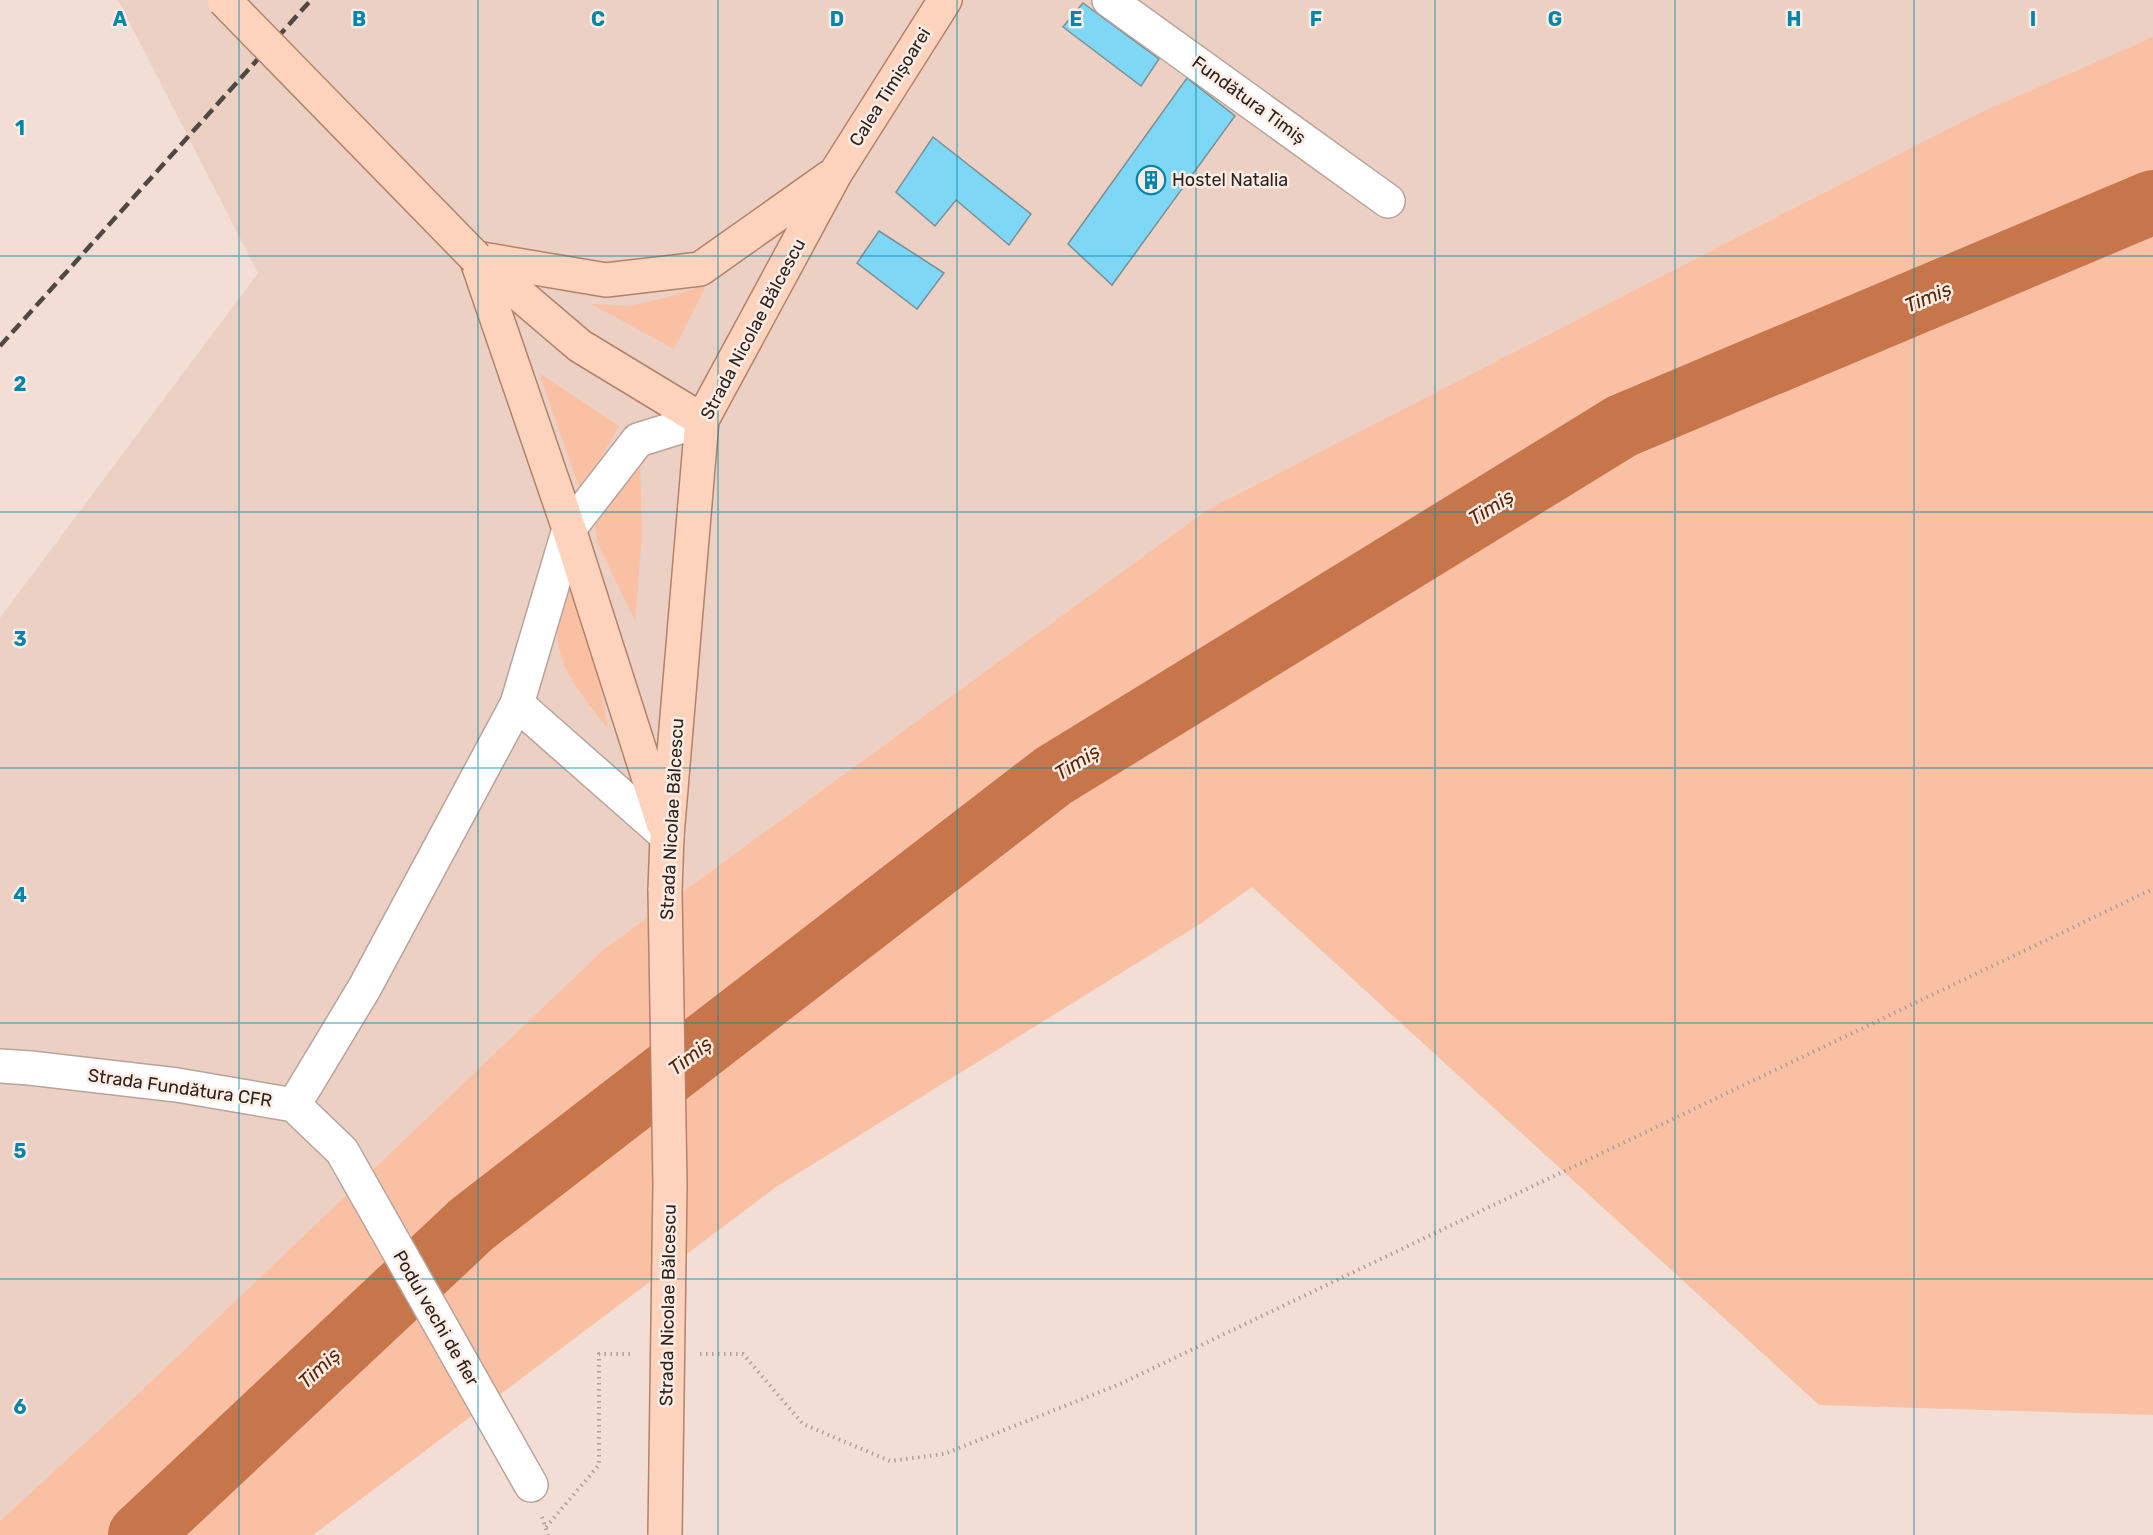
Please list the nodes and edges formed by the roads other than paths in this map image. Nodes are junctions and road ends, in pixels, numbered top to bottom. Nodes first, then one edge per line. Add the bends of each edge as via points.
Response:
1 (224, 0) edge
2 (945, 0) edge
3 (1109, 0) edge
4 (835, 174) junction
5 (1388, 201) dead end
6 (476, 258) junction
7 (702, 420) junction
8 (569, 529) junction
9 (517, 704) junction
10 (667, 836) junction
11 (0, 1066) edge
12 (294, 1105) junction
13 (342, 1151) joint
14 (531, 1485) dead end
15 (664, 1535) edge

1 - 6 main road, bridge
2 - 4 main road, Calea Timișoarei
3 - 5 street, Fundătura Timiș
4 - 6 main road via 700,268 606,280
4 - 7 main road, Strada Nicolae Bălcescu
6 - 7 main road via 580,346
6 - 8 main road
7 - 8 street via 638,440
7 - 10 main road, Strada Nicolae Bălcescu
8 - 9 street
8 - 10 main road
9 - 10 street
9 - 12 street via 365,987
10 - 15 main road, Strada Nicolae Bălcescu, bridge via 670,1184
11 - 12 street, Strada Fundătura CFR via 166,1084
12 - 13 street, Strada Fundătura CFR
13 - 14 street, Podul vechi de fier

